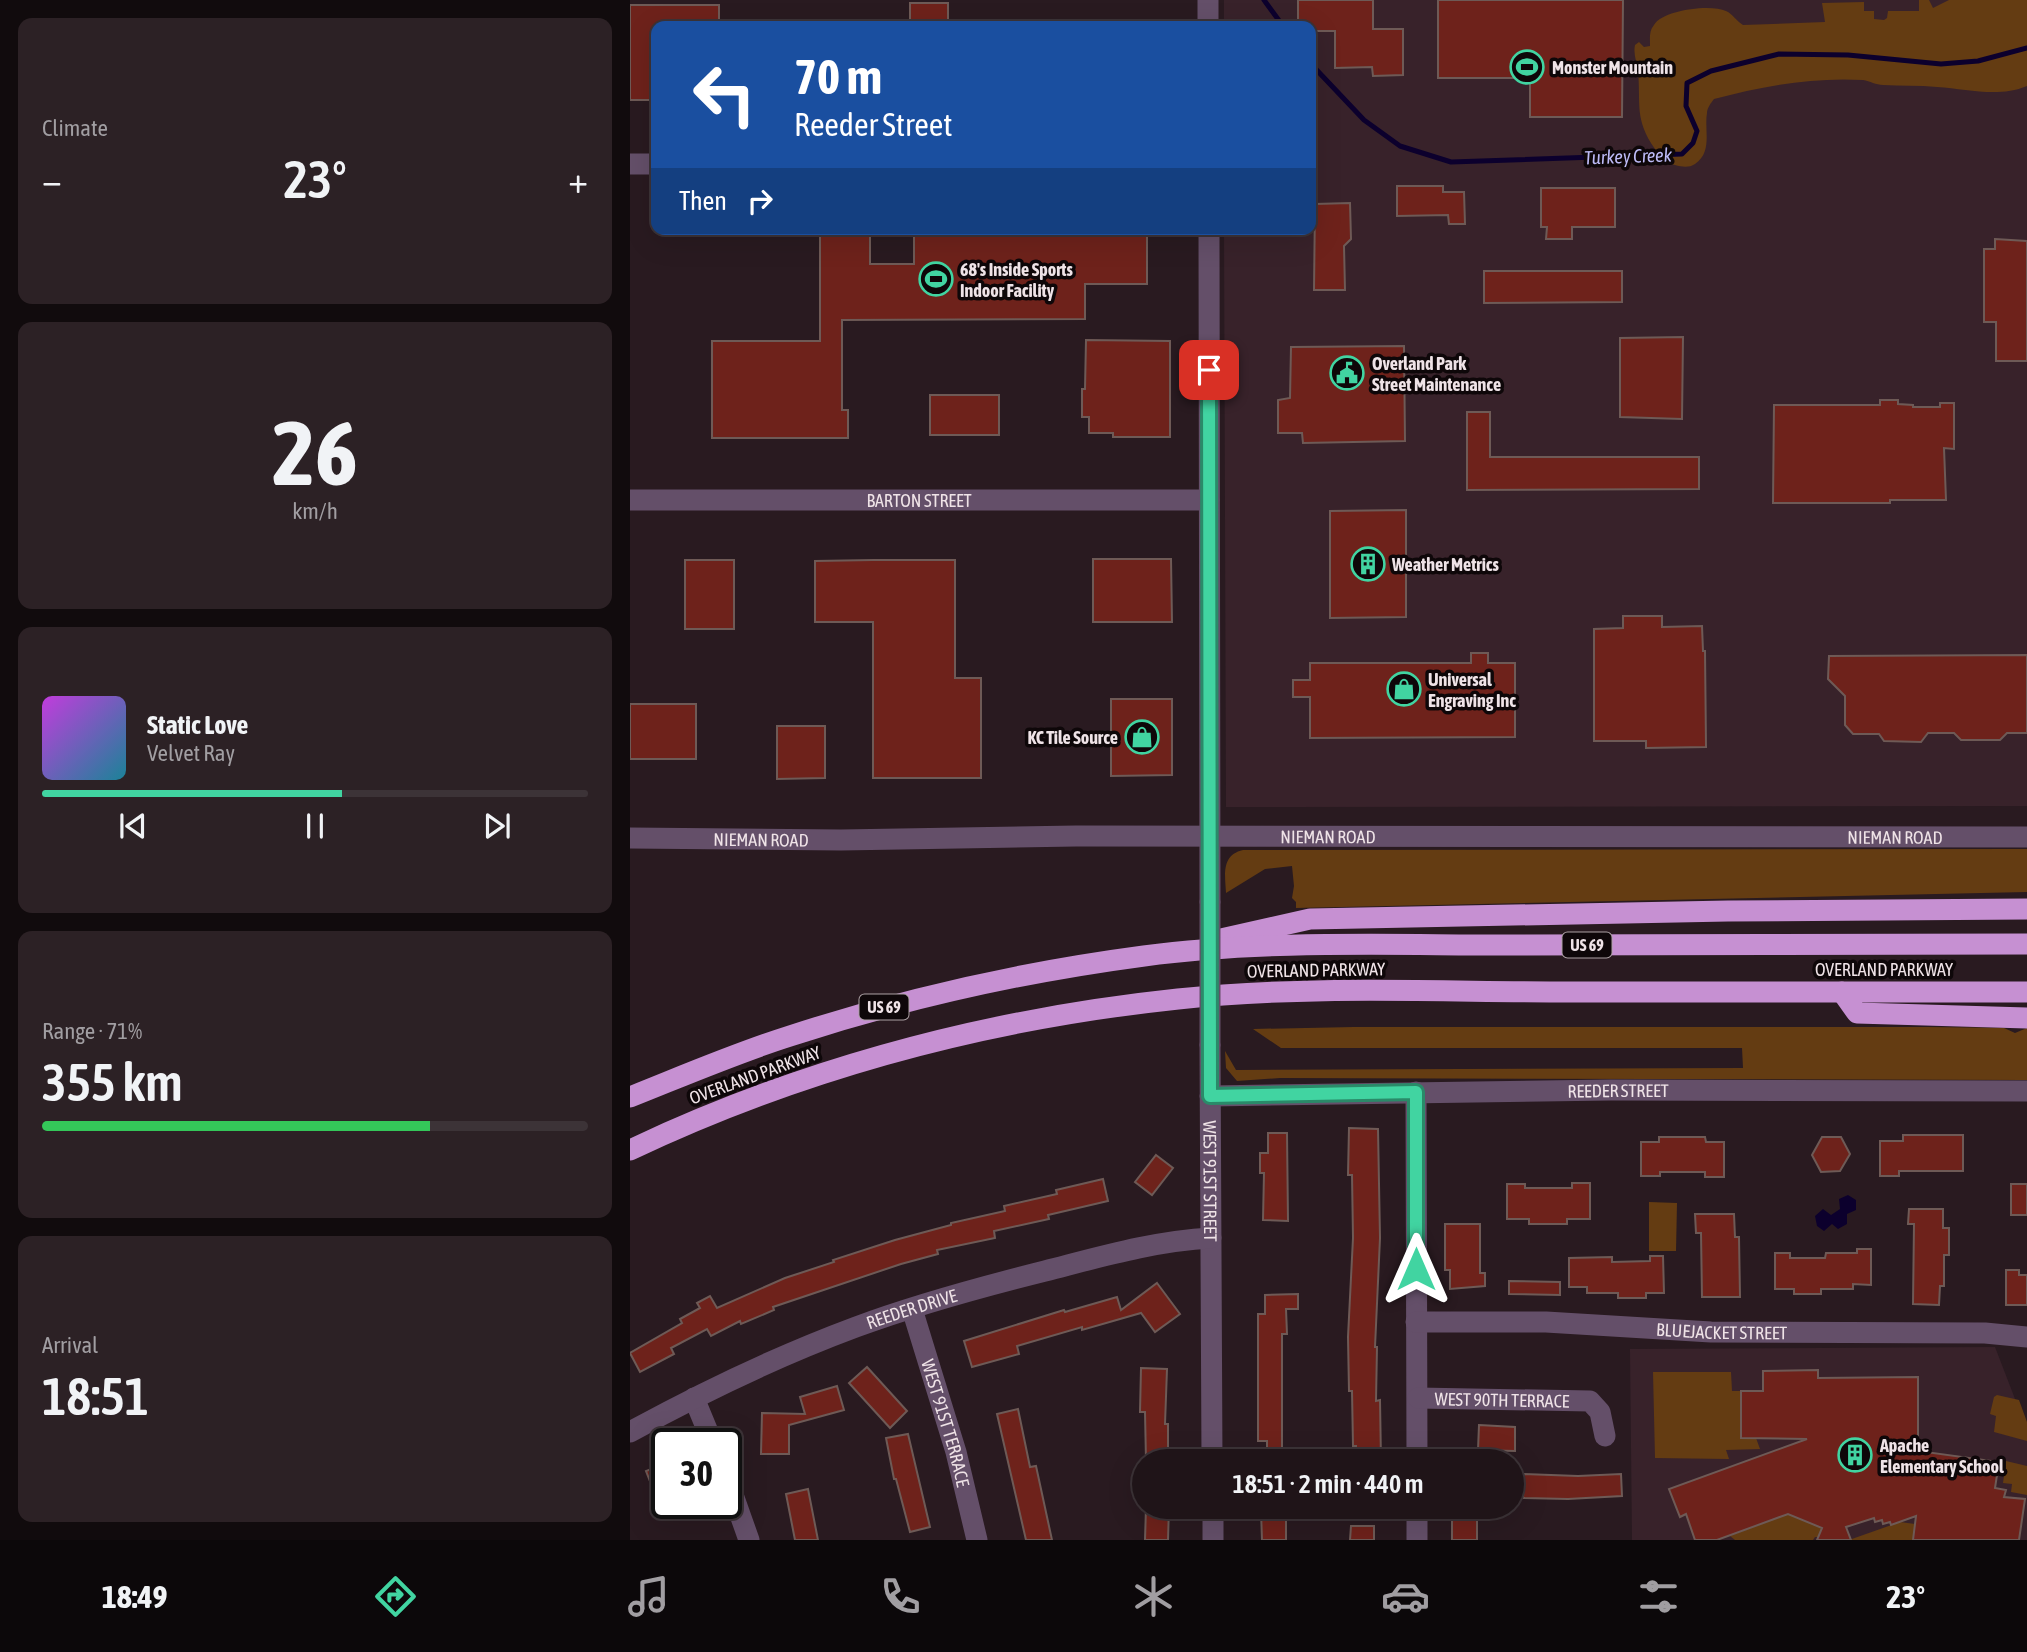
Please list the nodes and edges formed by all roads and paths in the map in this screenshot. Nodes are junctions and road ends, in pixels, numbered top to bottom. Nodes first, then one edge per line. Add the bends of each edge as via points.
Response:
1 (1208, 0) edge
2 (1208, 21) edge
3 (630, 164) edge
4 (651, 164) edge
5 (1209, 235) edge
6 (630, 500) edge
7 (1209, 500) junction
8 (1210, 836) junction
9 (2027, 837) edge
10 (630, 838) edge
11 (2027, 909) edge
12 (2027, 944) edge
13 (1147, 955) junction
14 (1842, 992) junction
15 (2027, 992) edge
16 (2027, 1018) edge
17 (2027, 1091) edge
18 (1416, 1092) junction
19 (1210, 1096) junction
20 (630, 1097) edge
21 (630, 1150) edge
22 (1211, 1238) junction
23 (912, 1308) junction
24 (1416, 1322) junction
25 (2027, 1337) edge
26 (695, 1398) junction
27 (1418, 1398) junction
28 (707, 1428) edge
29 (630, 1432) edge
30 (1605, 1436) dead end
31 (1212, 1449) edge
32 (1418, 1449) edge
33 (742, 1519) edge
34 (1213, 1519) edge
35 (1417, 1519) edge
36 (749, 1540) edge
37 (977, 1540) edge
38 (1213, 1540) edge
39 (1417, 1540) edge

1 - 2 street
3 - 4 street
5 - 7 street, WEST 91ST STREET
6 - 7 street, BARTON STREET
7 - 8 street, WEST 91ST STREET
8 - 9 street, NIEMAN ROAD
8 - 10 street, NIEMAN ROAD
8 - 19 street, WEST 91ST STREET, bridge
11 - 13 highway via 1310,919
12 - 13 highway, OVERLAND PARKWAY / US 69 via 1395,945 1236,947
13 - 20 highway, OVERLAND PARKWAY / US 69 via 969,985 884,1007 787,1037
14 - 15 highway, OVERLAND PARKWAY
14 - 16 highway via 1857,1013
14 - 21 highway, OVERLAND PARKWAY via 1340,991 1179,999 1030,1020 883,1055 741,1102
17 - 18 street, REEDER STREET
18 - 19 street, REEDER STREET
18 - 24 street, WEST 90TH TERRACE
19 - 22 street, WEST 91ST STREET
22 - 23 street, REEDER DRIVE via 1133,1248
22 - 31 street, WEST 91ST STREET
23 - 26 street, REEDER DRIVE via 827,1338
23 - 37 street, WEST 91ST TERRACE via 956,1452
24 - 25 street, BLUEJACKET STREET
24 - 27 street, WEST 90TH TERRACE
26 - 28 street
26 - 29 street, REEDER DRIVE
27 - 30 street, WEST 90TH TERRACE via 1590,1401 1600,1412
27 - 32 street, WEST 90TH TERRACE
33 - 36 street
34 - 38 street
35 - 39 street

